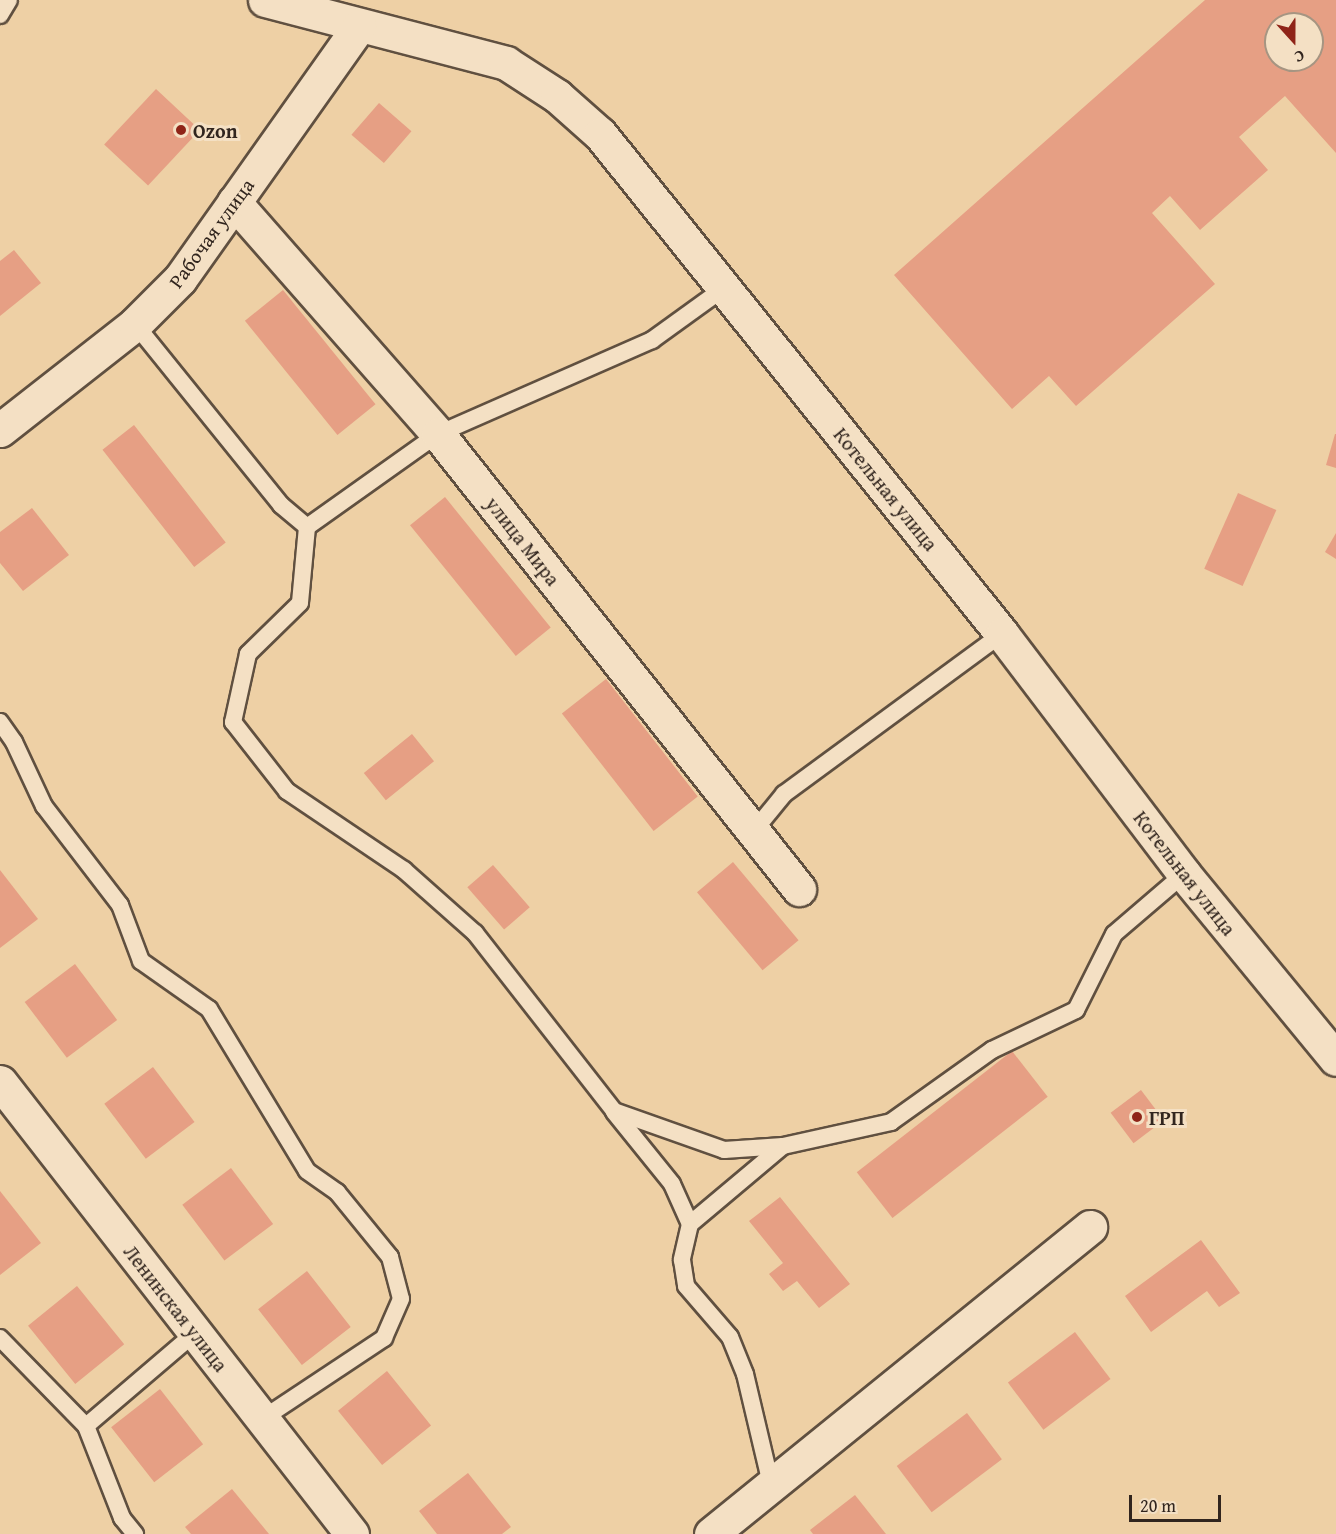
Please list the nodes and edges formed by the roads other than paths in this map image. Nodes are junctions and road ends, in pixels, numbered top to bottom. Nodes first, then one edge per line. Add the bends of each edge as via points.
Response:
1 (9, 0) edge
2 (265, 0) edge
3 (0, 15) edge
4 (359, 26) junction
5 (234, 202) junction
6 (723, 288) junction
7 (135, 324) junction
8 (0, 430) edge
9 (438, 434) junction
10 (307, 527) junction
11 (1002, 634) junction
12 (0, 722) edge
13 (753, 832) junction
14 (1184, 874) junction
15 (800, 889) dead end
16 (1336, 1059) edge
17 (0, 1082) edge
18 (614, 1111) junction
19 (783, 1146) junction
20 (690, 1224) junction
21 (1090, 1227) dead end
22 (195, 1333) junction
23 (0, 1338) edge
24 (262, 1419) junction
25 (86, 1426) junction
26 (771, 1484) junction
27 (135, 1534) edge
28 (352, 1534) edge
29 (711, 1534) edge

1 - 3 lane
2 - 4 street, Котельная улица
4 - 5 street, Рабочая улица
4 - 6 street, Котельная улица via 506,63 557,96 600,134
5 - 7 street, Рабочая улица via 180,279
5 - 9 street, улица Мира
6 - 9 lane via 652,340
6 - 11 street, Котельная улица
7 - 8 street, Рабочая улица
7 - 10 lane via 280,505
9 - 10 lane
9 - 13 street, улица Мира
10 - 18 lane via 300,603 249,654 233,722 287,791 404,870 475,933
11 - 13 lane via 784,794
11 - 14 street, Котельная улица
12 - 24 lane via 14,742 44,806 120,905 141,961 209,1009 307,1171 338,1192 390,1257 401,1299 384,1338
13 - 15 street, улица Мира
14 - 16 street, Котельная улица
14 - 19 lane via 1114,934 1076,1010 992,1050 891,1122
17 - 22 street, Ленинская улица
18 - 19 lane via 724,1150
18 - 20 lane via 672,1184
19 - 20 lane
20 - 26 lane via 682,1260 686,1286 730,1337 745,1374
21 - 26 street
22 - 24 street, Ленинская улица
22 - 25 lane
23 - 25 lane
24 - 28 street, Ленинская улица
25 - 27 lane via 122,1518
26 - 29 street

